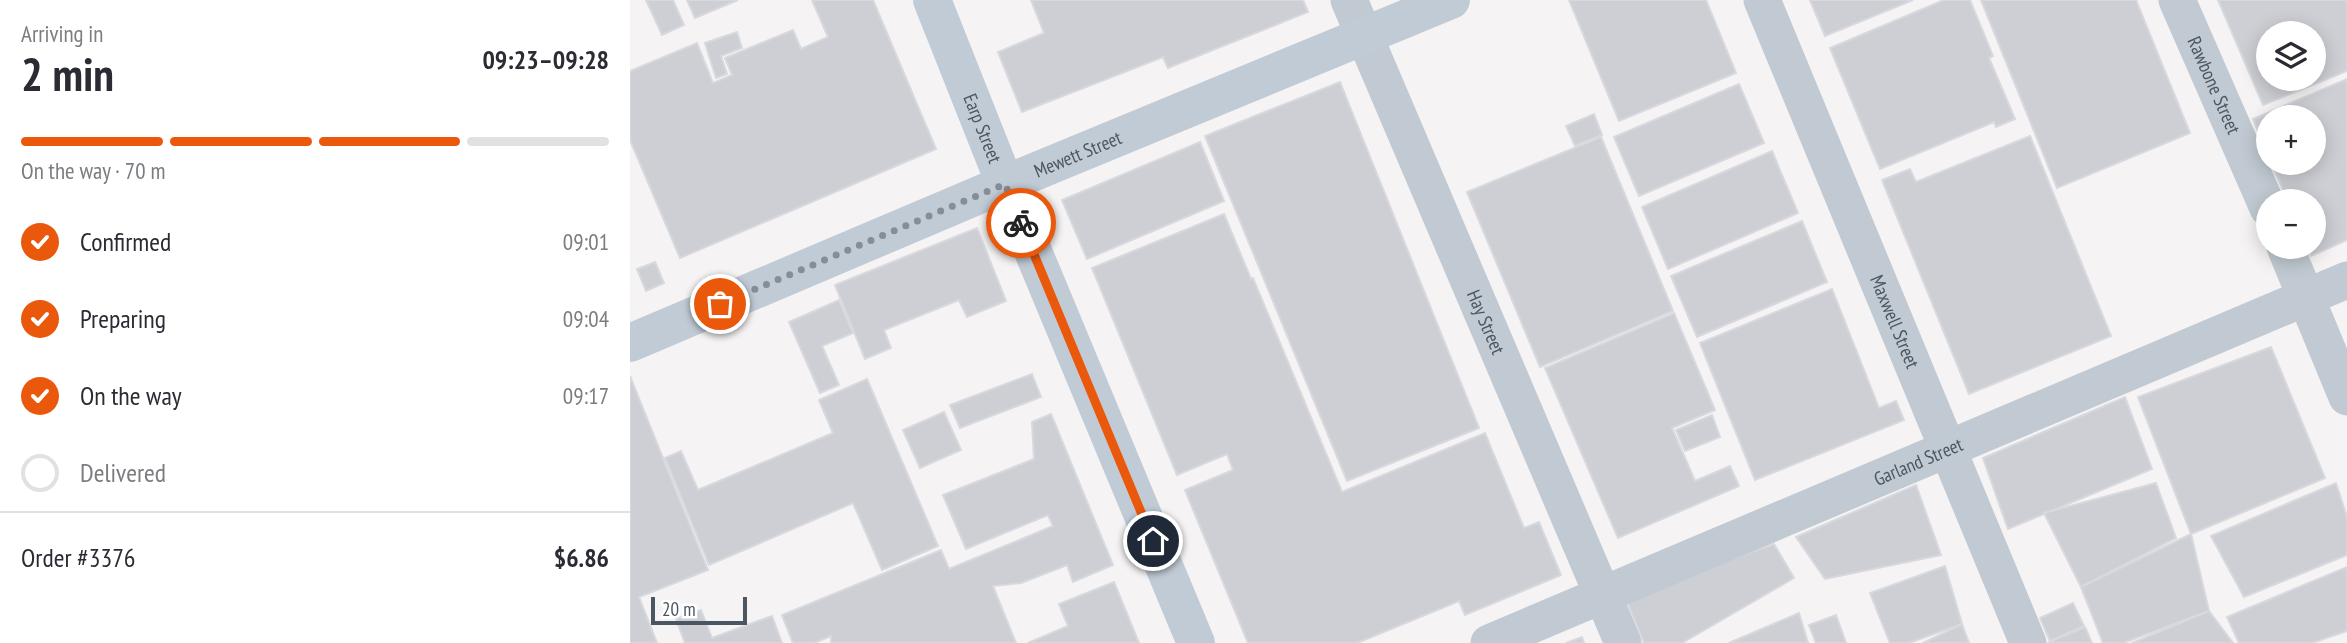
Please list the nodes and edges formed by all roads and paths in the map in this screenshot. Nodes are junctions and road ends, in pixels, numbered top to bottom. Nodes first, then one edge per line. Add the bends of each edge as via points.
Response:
1 (932, 0) edge
2 (1349, 0) edge
3 (1451, 0) edge
4 (1762, 0) edge
5 (2177, 0) edge
6 (1363, 36) junction
7 (1005, 184) junction
8 (2260, 189) edge
9 (2290, 259) edge
10 (2347, 280) edge
11 (2306, 297) junction
12 (630, 343) edge
13 (2347, 397) edge
14 (1950, 449) junction
15 (1605, 596) junction
16 (1196, 643) edge
17 (1489, 643) edge
18 (1623, 643) edge
19 (2028, 643) edge

1 - 7 street, Earp Street
2 - 6 street, Hay Street
3 - 6 street, Mewett Street
4 - 14 street, Maxwell Street
5 - 8 street, Rawbone Street
6 - 7 street, Mewett Street
6 - 15 street, Hay Street
7 - 12 street, Mewett Street
7 - 16 street, Earp Street
9 - 11 street
10 - 11 street, Garland Street
11 - 13 street
11 - 14 street, Garland Street
14 - 15 street, Garland Street
14 - 19 street, Maxwell Street
15 - 17 street, Garland Street
15 - 18 street, Hay Street

